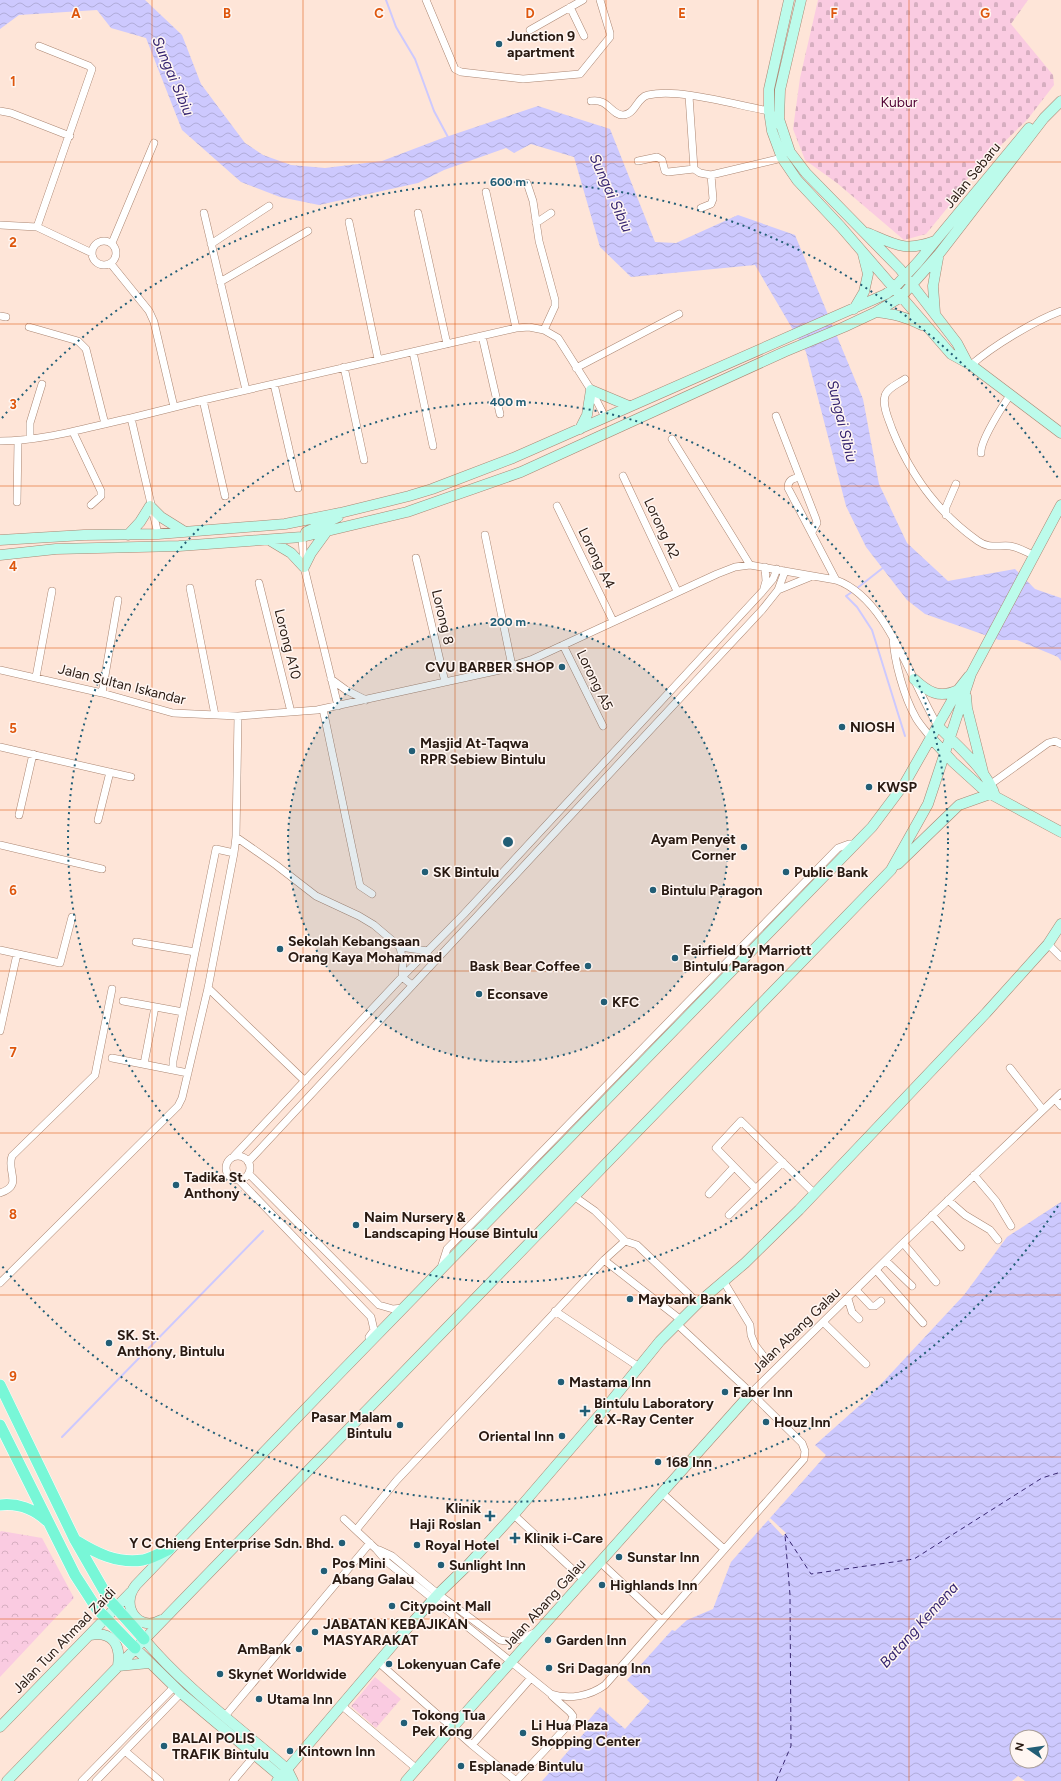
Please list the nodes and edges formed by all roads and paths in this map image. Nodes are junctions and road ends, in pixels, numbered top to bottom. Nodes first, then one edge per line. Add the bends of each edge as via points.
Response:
1 (426, 0) edge
2 (582, 0) edge
3 (600, 0) edge
4 (788, 0) edge
5 (801, 0) edge
6 (570, 7) junction
7 (530, 30) dead end
8 (584, 36) dead end
9 (39, 46) dead end
10 (1061, 92) edge
11 (690, 96) junction
12 (591, 101) dead end
13 (1061, 101) edge
14 (0, 111) edge
15 (769, 111) junction
16 (70, 136) junction
17 (154, 143) dead end
18 (782, 158) junction
19 (638, 162) dead end
20 (694, 169) junction
21 (711, 175) junction
22 (527, 183) dead end
23 (486, 192) dead end
24 (269, 206) dead end
25 (701, 208) dead end
26 (204, 213) dead end
27 (418, 213) dead end
28 (551, 213) dead end
29 (349, 222) dead end
30 (536, 223) junction
31 (0, 226) edge
32 (37, 226) junction
33 (308, 231) dead end
34 (863, 231) junction
35 (936, 241) junction
36 (112, 243) junction
37 (211, 244) junction
38 (863, 252) junction
39 (92, 253) junction
40 (939, 254) junction
41 (111, 264) junction
42 (905, 276) junction
43 (220, 282) junction
44 (913, 285) junction
45 (894, 288) junction
46 (901, 297) junction
47 (854, 309) junction
48 (1061, 311) edge
49 (876, 312) junction
50 (935, 313) junction
51 (679, 314) dead end
52 (29, 327) dead end
53 (516, 328) junction
54 (927, 328) junction
55 (544, 330) junction
56 (482, 336) junction
57 (447, 344) junction
58 (413, 352) junction
59 (378, 359) junction
60 (969, 363) junction
61 (344, 367) junction
62 (576, 368) junction
63 (905, 379) dead end
64 (42, 384) dead end
65 (274, 384) junction
66 (246, 390) junction
67 (591, 390) junction
68 (1011, 394) junction
69 (203, 400) junction
70 (629, 406) junction
71 (174, 407) junction
72 (500, 414) dead end
73 (776, 416) dead end
74 (605, 417) junction
75 (131, 418) junction
76 (105, 424) junction
77 (580, 429) junction
78 (73, 432) junction
79 (1061, 433) edge
80 (30, 439) junction
81 (672, 439) dead end
82 (0, 441) edge
83 (18, 441) junction
84 (587, 441) junction
85 (433, 446) dead end
86 (981, 453) dead end
87 (364, 460) dead end
88 (624, 476) dead end
89 (799, 477) junction
90 (956, 484) dead end
91 (298, 488) dead end
92 (225, 496) dead end
93 (17, 502) dead end
94 (1061, 504) edge
95 (92, 505) dead end
96 (150, 506) junction
97 (557, 506) dead end
98 (812, 509) junction
99 (340, 513) junction
100 (802, 515) junction
101 (946, 515) junction
102 (327, 531) junction
103 (185, 532) junction
104 (812, 532) junction
105 (158, 534) junction
106 (128, 535) junction
107 (485, 535) dead end
108 (302, 537) junction
109 (0, 540) edge
110 (270, 541) junction
111 (180, 546) junction
112 (0, 555) edge
113 (1033, 555) junction
114 (416, 558) dead end
115 (750, 565) junction
116 (304, 567) junction
117 (765, 567) junction
118 (777, 570) junction
119 (785, 571) junction
120 (812, 576) junction
121 (836, 580) junction
122 (259, 583) dead end
123 (190, 588) dead end
124 (778, 590) junction
125 (52, 591) dead end
126 (677, 591) junction
127 (762, 592) junction
128 (118, 600) dead end
129 (613, 621) junction
130 (892, 637) junction
131 (563, 645) junction
132 (512, 666) junction
133 (0, 670) edge
134 (36, 677) junction
135 (331, 678) junction
136 (914, 679) junction
137 (445, 682) junction
138 (962, 690) junction
139 (102, 693) junction
140 (366, 700) junction
141 (338, 706) junction
142 (323, 709) junction
143 (291, 712) junction
144 (215, 716) junction
145 (238, 716) junction
146 (603, 726) dead end
147 (938, 726) junction
148 (931, 738) junction
149 (949, 738) junction
150 (1061, 744) edge
151 (0, 747) edge
152 (944, 752) junction
153 (33, 754) junction
154 (110, 772) junction
155 (984, 773) junction
156 (131, 777) dead end
157 (992, 791) junction
158 (19, 815) dead end
159 (98, 820) dead end
160 (1061, 832) edge
161 (236, 837) junction
162 (0, 845) edge
163 (234, 853) junction
164 (102, 869) dead end
165 (891, 870) junction
166 (372, 894) dead end
167 (72, 917) dead end
168 (474, 918) junction
169 (1059, 931) edge
170 (136, 942) dead end
171 (1048, 944) junction
172 (400, 947) junction
173 (0, 950) edge
174 (429, 950) junction
175 (195, 952) junction
176 (17, 954) junction
177 (1061, 957) edge
178 (402, 977) junction
179 (412, 985) junction
180 (208, 988) junction
181 (112, 989) dead end
182 (123, 1001) dead end
183 (155, 1007) junction
184 (183, 1012) junction
185 (0, 1031) edge
186 (112, 1058) dead end
187 (144, 1064) junction
188 (1010, 1068) dead end
189 (173, 1070) junction
190 (188, 1073) junction
191 (305, 1081) junction
192 (1061, 1093) edge
193 (1055, 1099) junction
194 (1061, 1106) edge
195 (1043, 1110) junction
196 (234, 1156) junction
197 (248, 1162) junction
198 (783, 1162) junction
199 (734, 1167) junction
200 (249, 1174) junction
201 (974, 1176) junction
202 (239, 1180) junction
203 (756, 1189) junction
204 (0, 1193) edge
205 (814, 1193) junction
206 (709, 1194) dead end
207 (575, 1197) junction
208 (948, 1200) junction
209 (729, 1215) dead end
210 (932, 1215) junction
211 (1011, 1226) dead end
212 (998, 1240) dead end
213 (625, 1241) junction
214 (903, 1243) junction
215 (961, 1247) dead end
216 (604, 1260) junction
217 (886, 1261) junction
218 (876, 1270) junction
219 (724, 1282) junction
220 (936, 1282) dead end
221 (0, 1283) edge
222 (912, 1286) dead end
223 (856, 1290) junction
224 (848, 1299) junction
225 (881, 1301) dead end
226 (698, 1303) junction
227 (403, 1308) junction
228 (555, 1311) junction
229 (859, 1319) dead end
230 (678, 1322) junction
231 (824, 1323) junction
232 (923, 1323) dead end
233 (765, 1358) dead end
234 (866, 1364) dead end
235 (639, 1367) junction
236 (338, 1374) junction
237 (0, 1385) edge
238 (751, 1393) junction
239 (0, 1425) edge
240 (662, 1493) junction
241 (0, 1505) edge
242 (514, 1515) junction
243 (344, 1519) dead end
244 (50, 1524) junction
245 (356, 1530) junction
246 (75, 1540) junction
247 (370, 1542) junction
248 (724, 1549) junction
249 (169, 1550) junction
250 (600, 1563) junction
251 (584, 1580) junction
252 (132, 1590) junction
253 (435, 1596) junction
254 (116, 1607) junction
255 (105, 1618) junction
256 (165, 1618) junction
257 (662, 1620) junction
258 (540, 1631) junction
259 (90, 1635) junction
260 (144, 1639) junction
261 (135, 1648) junction
262 (378, 1662) junction
263 (511, 1662) junction
264 (150, 1663) junction
265 (118, 1666) junction
266 (531, 1678) junction
267 (177, 1690) junction
268 (551, 1694) junction
269 (341, 1705) junction
270 (226, 1716) junction
271 (0, 1727) edge
272 (452, 1727) junction
273 (120, 1744) junction
274 (472, 1745) junction
275 (126, 1750) junction
276 (255, 1755) junction
277 (417, 1769) junction
278 (282, 1775) edge
279 (7, 1781) edge
280 (82, 1781) edge
281 (96, 1781) edge
282 (160, 1781) edge
283 (233, 1781) edge
284 (292, 1781) edge
285 (406, 1781) edge

1 - 3 street via 455,69 461,72 523,79 580,74 610,37
2 - 6 street
4 - 15 street via 769,89
5 - 34 street via 780,90 779,115 782,129 790,152 798,164
6 - 7 street
6 - 8 street
9 - 16 street via 92,69
10 - 35 street, Jalan Sebaru via 1010,149
11 - 12 street via 673,93 646,95 628,114 623,115 602,101
11 - 15 street
11 - 20 street
13 - 40 street, Jalan Sebaru via 1044,118
14 - 16 street
15 - 18 street via 772,131
16 - 32 street
17 - 36 street
18 - 21 street
18 - 38 street via 797,180
19 - 20 street via 657,157 662,160 665,171 668,172
20 - 21 street
21 - 25 street via 713,199 711,204
22 - 30 street
23 - 53 street
24 - 37 street
26 - 37 street
27 - 57 street
28 - 30 street
29 - 59 street
30 - 55 street via 555,306
31 - 32 street
32 - 39 street
33 - 43 street
34 - 35 street via 907,248
34 - 42 street
35 - 42 street, Jalan Sebaru
36 - 39 street via 99,242 94,246
36 - 41 street via 117,253
37 - 43 street
38 - 45 street
38 - 47 street via 868,274 864,292
39 - 41 street via 98,264
40 - 44 street, Jalan Sebaru
40 - 50 street via 933,286
41 - 71 street via 149,311 154,322
42 - 44 street
42 - 45 street, Jalan Sebaru
43 - 66 street
44 - 46 street, Jalan Sebaru
44 - 50 street
45 - 46 street
45 - 47 street, Jalan Sebaru
46 - 49 street, Jalan Sebaru
46 - 54 street
47 - 70 street, Jalan Sebaru
48 - 60 street
49 - 54 street via 908,317
49 - 84 street, Jalan Sebaru
50 - 60 street
51 - 62 street
52 - 76 street via 78,341 83,345
53 - 55 street
53 - 56 street
54 - 60 street via 951,354
55 - 62 street via 558,338
56 - 57 street
56 - 72 street
57 - 58 street
58 - 59 street
58 - 85 street
59 - 61 street
60 - 68 street
61 - 65 street
61 - 87 street
62 - 67 street
63 - 101 street via 888,390 884,397 886,414 902,452 928,495
64 - 80 street via 30,424
65 - 66 street
65 - 91 street
66 - 69 street
67 - 70 street
67 - 74 street
67 - 77 street via 587,415
68 - 79 street
68 - 86 street via 999,411 982,445
69 - 71 street
69 - 92 street
70 - 74 street, Jalan Sebaru
71 - 75 street
73 - 89 street
74 - 77 street, Jalan Sebaru
74 - 84 street via 602,428
75 - 76 street
75 - 96 street
76 - 78 street
77 - 99 street, Jalan Sebaru via 432,489
78 - 80 street
78 - 95 street via 101,491 101,496
80 - 83 street
81 - 115 street
82 - 83 street
83 - 93 street
84 - 102 street, Jalan Sebaru via 521,472 437,502 407,512
88 - 126 street, Lorong A2
89 - 98 street
89 - 100 street via 788,483 788,488
90 - 101 street via 946,507
94 - 113 street
96 - 103 street via 161,517
96 - 105 street
96 - 106 street
97 - 129 street, Lorong A4
98 - 100 street
98 - 104 street via 816,523
99 - 103 street, Jalan Sebaru via 285,524
99 - 108 street via 334,520 310,529
100 - 104 street
101 - 113 street via 983,544 993,547 1012,546
102 - 108 street, Jalan Sebaru
102 - 116 street
103 - 105 street, Jalan Sebaru
104 - 121 street
105 - 106 street, Jalan Sebaru
105 - 111 street via 167,542
106 - 109 street, Jalan Sebaru
107 - 132 street
108 - 110 street, Jalan Sebaru
108 - 116 street
110 - 111 street, Jalan Sebaru
110 - 116 street via 291,554
111 - 112 street, Jalan Sebaru via 56,549
113 - 138 street
114 - 137 street, Lorong 8
115 - 117 street, Jalan Sultan Iskandar
115 - 126 street, Jalan Sultan Iskandar via 735,567
116 - 135 street
117 - 118 street, Jalan Sultan Iskandar
117 - 127 street via 766,581
118 - 119 street, Jalan Sultan Iskandar
118 - 127 street
119 - 120 street, Jalan Sultan Iskandar
119 - 124 street
120 - 121 street, Jalan Sultan Iskandar
120 - 124 street
121 - 130 street, Jalan Sultan Iskandar via 857,592
122 - 143 street, Lorong A10
123 - 144 street
124 - 168 street
125 - 134 street
126 - 129 street, Jalan Sultan Iskandar
127 - 174 street
128 - 139 street
129 - 131 street, Jalan Sultan Iskandar
130 - 136 street, Jalan Sultan Iskandar
130 - 148 street via 894,653 908,698 916,718
131 - 132 street, Jalan Sultan Iskandar
131 - 146 street, Lorong A5
132 - 137 street, Jalan Sultan Iskandar
133 - 134 street, Jalan Sultan Iskandar
134 - 139 street, Jalan Sultan Iskandar
135 - 140 street via 346,690
135 - 141 street
136 - 138 street via 926,690 936,694
136 - 147 street, Jalan Sultan Iskandar
137 - 140 street, Jalan Sultan Iskandar
138 - 147 street, Jalan Tun Ahmad Zaidi
138 - 149 street
138 - 155 street
139 - 144 street, Jalan Sultan Iskandar via 173,713
140 - 141 street, Jalan Sultan Iskandar
141 - 142 street, Jalan Sultan Iskandar
142 - 143 street, Jalan Sultan Iskandar
142 - 166 street via 360,886
143 - 145 street, Jalan Sultan Iskandar
144 - 145 street, Jalan Sultan Iskandar
145 - 161 street
147 - 148 street, Jalan Tun Ahmad Zaidi
147 - 149 street
148 - 152 street
148 - 227 street, Jalan Tun Ahmad Zaidi via 905,783 872,827
149 - 152 street
149 - 155 street
150 - 157 street via 1055,741 1048,743
151 - 153 street
152 - 157 street via 984,791
152 - 165 street via 928,804
153 - 154 street
153 - 158 street
154 - 156 street
154 - 159 street
155 - 157 street
157 - 160 street
157 - 165 street via 959,805
161 - 163 street
161 - 172 street via 316,896 359,916
162 - 164 street
163 - 175 street via 216,849
163 - 180 street
165 - 207 street
167 - 176 street via 60,963
168 - 174 street via 468,916
168 - 179 street
169 - 171 street
170 - 175 street
171 - 177 street
171 - 205 street via 940,1062
172 - 174 street
172 - 178 street
173 - 176 street
174 - 178 street
175 - 184 street
176 - 185 street
178 - 179 street
178 - 191 street
179 - 197 street
180 - 190 street
180 - 191 street
181 - 204 street via 95,1075 12,1156 12,1186
182 - 183 street
183 - 184 street
183 - 187 street
184 - 189 street via 172,1061
186 - 187 street
187 - 189 street
188 - 195 street
189 - 190 street
190 - 221 street via 178,1106
191 - 196 street
192 - 193 street, Jalan Abang Galau
193 - 194 street
193 - 195 street, Jalan Abang Galau
195 - 201 street, Jalan Abang Galau
196 - 197 street via 242,1157
196 - 202 street via 228,1161 226,1172 231,1178
197 - 200 street
198 - 199 street via 741,1121 716,1148
198 - 203 street
198 - 205 street
199 - 203 street
199 - 206 street
200 - 202 street
200 - 227 street via 379,1305 393,1309
201 - 208 street, Jalan Abang Galau
201 - 211 street via 996,1201
202 - 236 street via 371,1317 374,1332 342,1366
203 - 209 street
205 - 219 street
207 - 213 street via 595,1211
207 - 256 street
208 - 210 street, Jalan Abang Galau
208 - 212 street via 965,1215 990,1230
210 - 214 street, Jalan Abang Galau
210 - 215 street
213 - 216 street
213 - 226 street via 637,1245
214 - 217 street, Jalan Abang Galau
214 - 220 street
216 - 228 street
216 - 230 street
217 - 218 street, Jalan Abang Galau
217 - 222 street
218 - 223 street, Jalan Abang Galau
218 - 232 street
219 - 226 street
219 - 233 street via 750,1325 755,1345
223 - 224 street, Jalan Abang Galau
223 - 225 street via 871,1306
224 - 229 street via 852,1312
224 - 231 street, Jalan Abang Galau
226 - 230 street
227 - 236 street, Jalan Tun Ahmad Zaidi
228 - 235 street
228 - 245 street via 388,1489
230 - 235 street
230 - 238 street
231 - 234 street
231 - 238 street, Jalan Abang Galau
235 - 242 street
236 - 249 street, Jalan Tun Ahmad Zaidi
237 - 246 main road
238 - 240 street, Jalan Abang Galau
238 - 248 street via 802,1443 805,1455
239 - 244 main road
240 - 248 street
240 - 250 street, Jalan Abang Galau
241 - 244 main road via 30,1509 39,1513
242 - 251 street
242 - 253 street
243 - 245 street
244 - 255 main road via 75,1575
245 - 247 street
246 - 249 main road via 103,1555 129,1561 144,1559
246 - 254 main road via 105,1593
247 - 253 street via 387,1562
247 - 270 street
248 - 257 street
249 - 252 street, Jalan Tun Ahmad Zaidi
250 - 251 street, Jalan Abang Galau
250 - 257 street
251 - 258 street, Jalan Abang Galau
252 - 254 street, Jalan Tun Ahmad Zaidi
252 - 256 street via 130,1609 138,1619 152,1623
253 - 258 street via 500,1640 518,1641
253 - 262 street
253 - 263 street
254 - 255 street, Jalan Tun Ahmad Zaidi
254 - 260 main road
255 - 259 street, Jalan Tun Ahmad Zaidi
255 - 261 main road
256 - 260 street
257 - 268 street via 599,1690 566,1698
258 - 263 street, Jalan Abang Galau
259 - 265 street via 104,1635 115,1642 119,1652
259 - 271 street, Jalan Tun Ahmad Zaidi
260 - 261 street
260 - 270 street via 182,1678
261 - 264 street
261 - 265 street
262 - 269 street
262 - 272 street
263 - 266 street
263 - 272 street, Jalan Abang Galau
264 - 265 street
264 - 267 street
265 - 279 street
266 - 268 street
266 - 274 street
267 - 273 street
267 - 275 street
267 - 276 street
268 - 274 street via 573,1716 518,1779 509,1776
269 - 277 street
269 - 278 street
270 - 278 street
272 - 274 street
272 - 277 street, Jalan Abang Galau
273 - 275 street via 124,1745
273 - 280 street
275 - 281 street
275 - 282 street
276 - 278 street
276 - 283 street
277 - 285 street, Jalan Abang Galau
278 - 284 street

